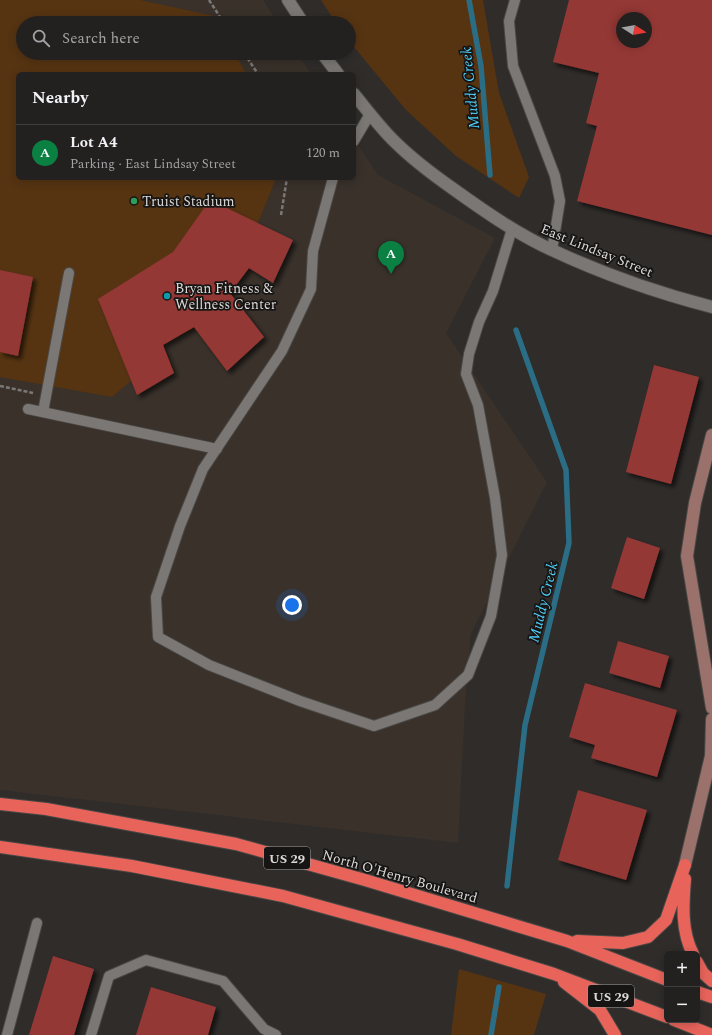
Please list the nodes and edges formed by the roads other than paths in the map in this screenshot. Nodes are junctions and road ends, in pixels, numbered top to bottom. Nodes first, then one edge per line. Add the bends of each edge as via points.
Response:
1 (288, 0) edge
2 (516, 0) edge
3 (298, 16) edge
4 (327, 60) edge
5 (336, 72) edge
6 (356, 96) edge
7 (370, 114) junction
8 (356, 138) edge
9 (332, 180) edge
10 (512, 229) junction
11 (552, 250) junction
12 (69, 273) dead end
13 (712, 307) edge
14 (28, 409) dead end
15 (43, 412) junction
16 (712, 435) edge
17 (217, 449) junction
18 (708, 466) edge
19 (712, 708) edge
20 (712, 720) edge
21 (0, 804) edge
22 (0, 848) edge
23 (685, 865) junction
24 (37, 923) dead end
25 (567, 941) junction
26 (692, 951) edge
27 (700, 968) edge
28 (554, 974) junction
29 (664, 979) edge
30 (712, 981) edge
31 (700, 993) edge
32 (712, 997) edge
33 (664, 1016) edge
34 (682, 1023) edge
35 (263, 1032) edge
36 (7, 1035) edge
37 (92, 1035) edge
38 (276, 1035) edge
39 (615, 1035) edge
40 (712, 1035) edge

1 - 3 street
2 - 11 lane via 509,21 513,66 555,176 560,201
4 - 5 street
6 - 7 street, East Lindsay Street
7 - 8 lane
7 - 10 street, East Lindsay Street via 394,141 436,177
9 - 17 lane via 313,250 311,289 282,351
10 - 11 street, East Lindsay Street
10 - 17 lane via 493,291 479,322 466,374 478,405 495,498 502,555 491,616 468,675 435,706 374,726 300,701 209,664 158,637 156,597 203,468
11 - 13 street, East Lindsay Street via 617,277
12 - 15 lane
14 - 15 lane
15 - 17 lane
16 - 18 main road
18 - 19 main road via 695,503 687,556
20 - 23 main road via 710,756
21 - 25 highway, North O'Henry Boulevard / US 29 via 46,809 236,844
22 - 28 highway, US 29 via 132,866 282,896 457,944
23 - 25 highway via 666,920 648,937 623,943
23 - 26 highway via 683,913
24 - 36 lane
25 - 29 highway, North O'Henry Boulevard / US 29
27 - 30 highway
28 - 33 highway, US 29
28 - 39 highway via 600,1010
31 - 32 highway
34 - 40 highway
35 - 37 lane via 223,981 146,960 110,976
35 - 38 lane

